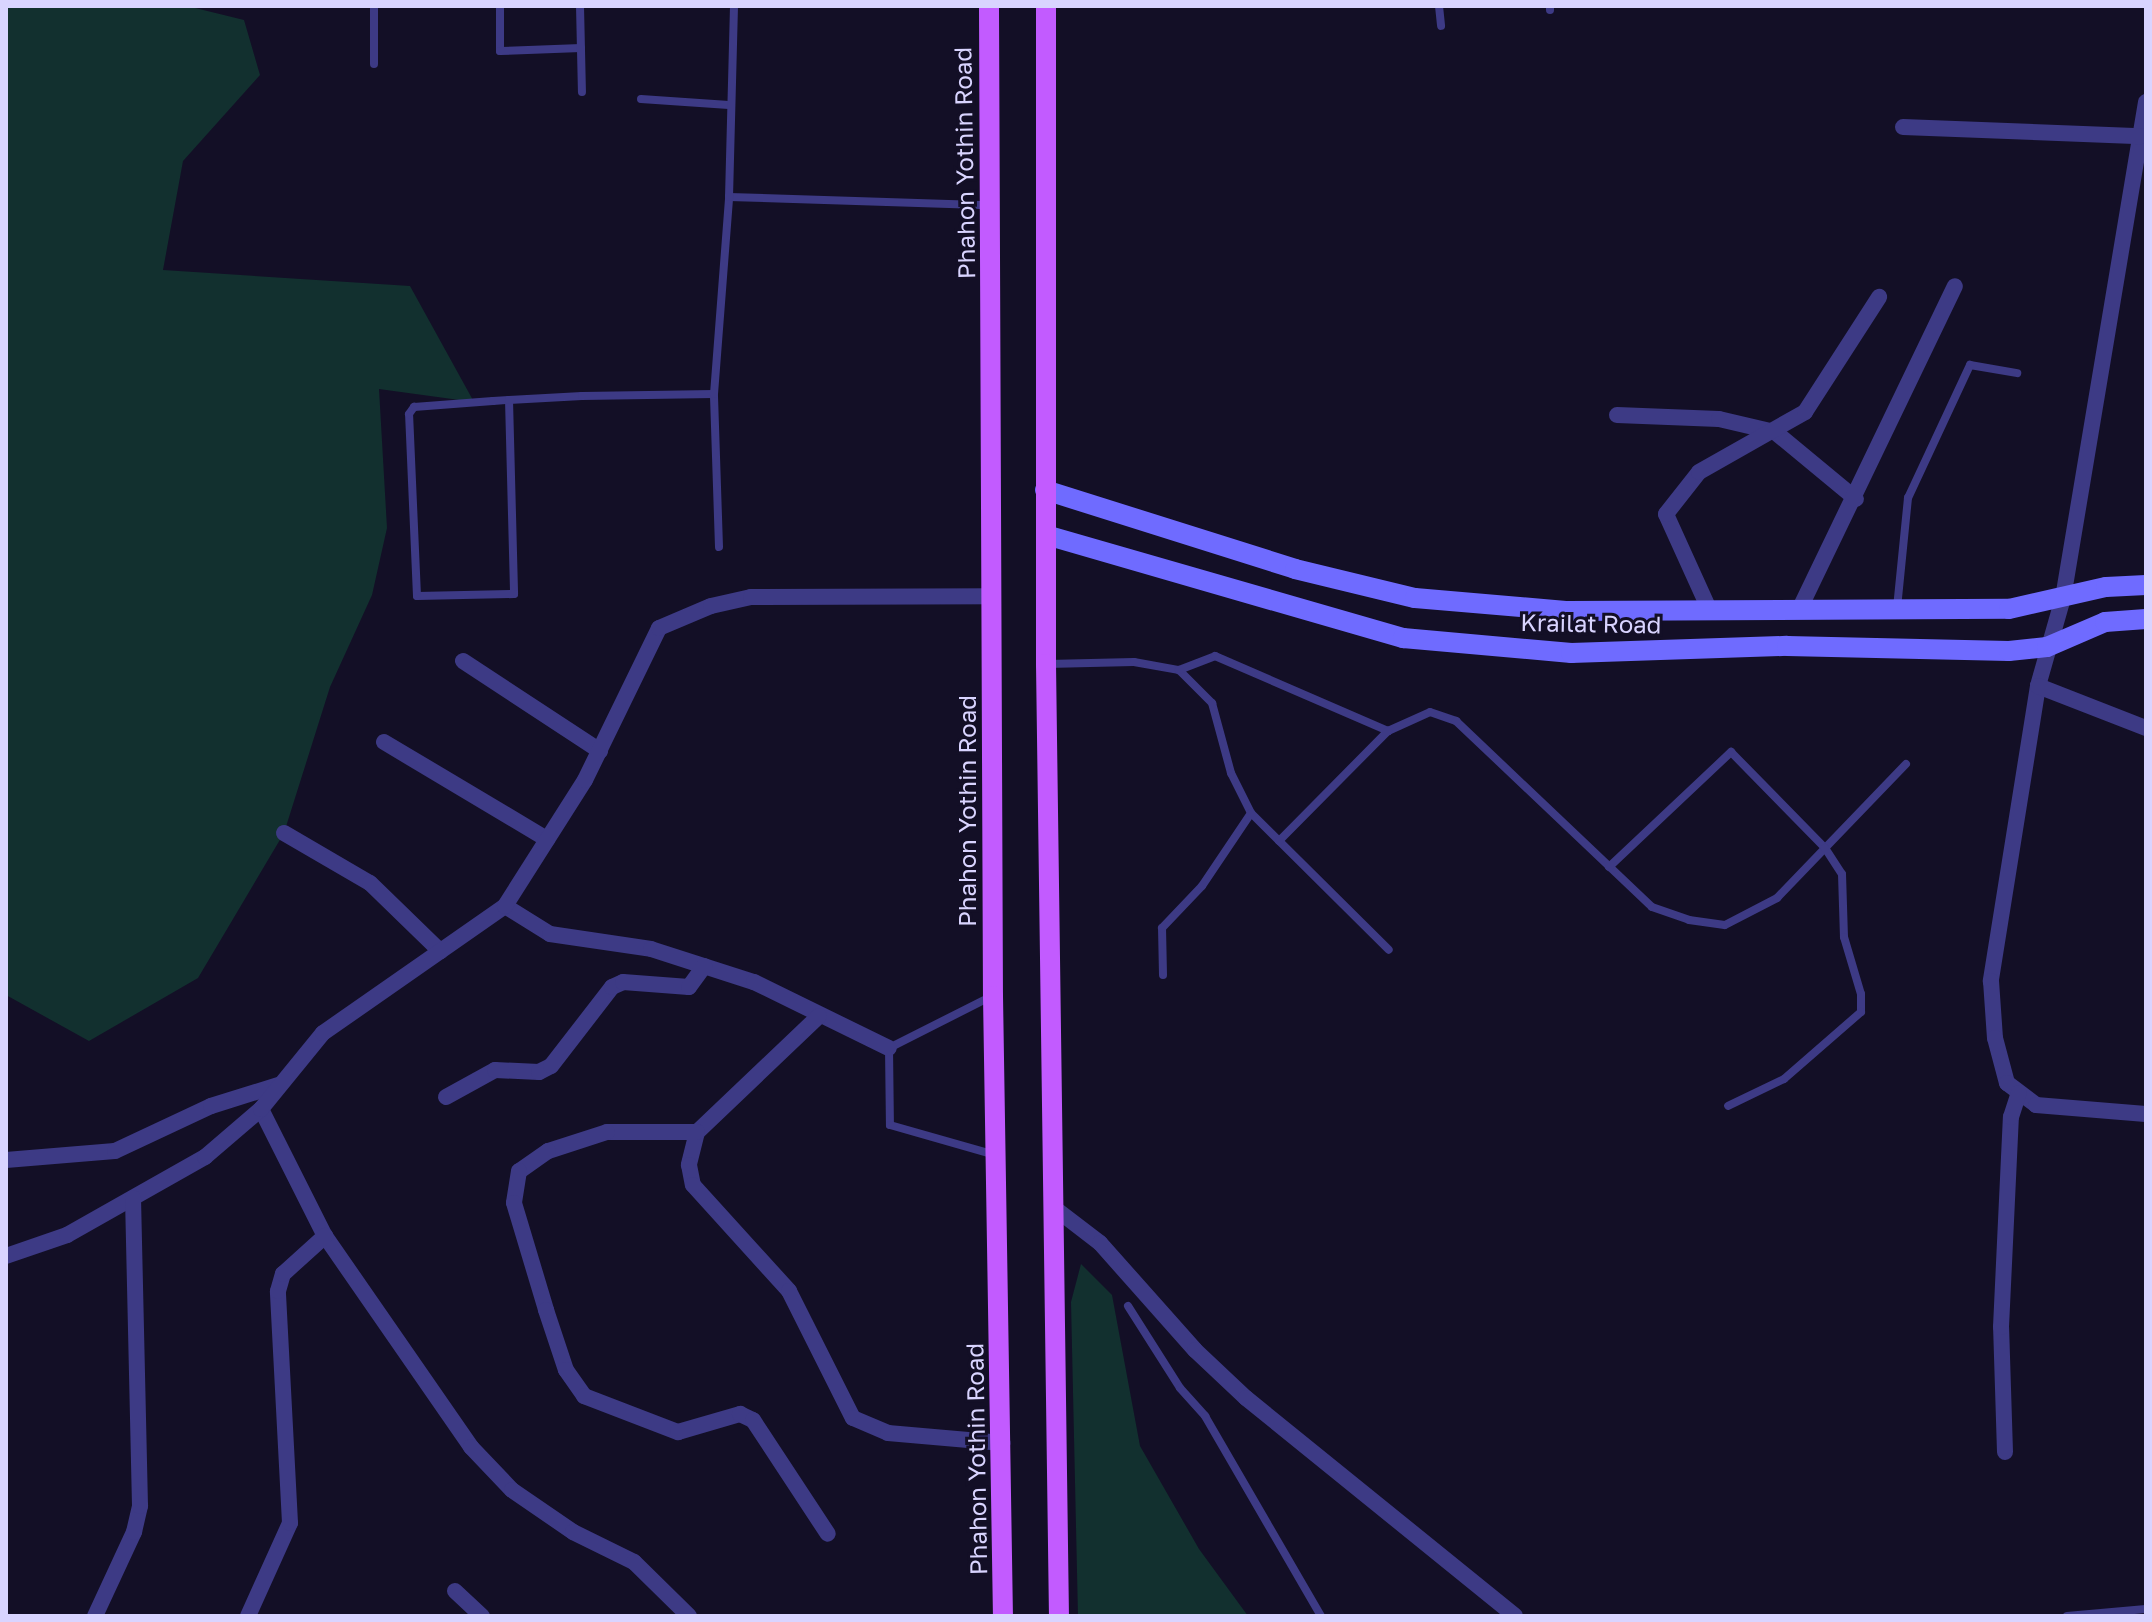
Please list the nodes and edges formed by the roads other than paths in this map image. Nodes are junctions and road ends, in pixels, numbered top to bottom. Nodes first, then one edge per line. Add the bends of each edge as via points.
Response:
1 (374, 6) edge
2 (500, 6) edge
3 (580, 6) edge
4 (734, 6) edge
5 (989, 6) edge
6 (1046, 6) edge
7 (1439, 6) edge
8 (1441, 26) dead end
9 (581, 48) junction
10 (374, 64) dead end
11 (582, 92) dead end
12 (641, 99) dead end
13 (2146, 102) edge
14 (729, 105) junction
15 (2146, 110) edge
16 (1903, 127) dead end
17 (2141, 136) junction
18 (729, 197) junction
19 (990, 205) junction
20 (1955, 286) dead end
21 (1879, 297) dead end
22 (2017, 373) dead end
23 (714, 394) junction
24 (509, 400) junction
25 (1617, 415) dead end
26 (1775, 432) junction
27 (1045, 490) junction
28 (1856, 499) junction
29 (1046, 535) junction
30 (719, 547) dead end
31 (2146, 585) edge
32 (993, 596) junction
33 (2063, 598) junction
34 (1800, 608) junction
35 (1897, 608) junction
36 (1709, 609) junction
37 (2146, 619) edge
38 (2047, 647) junction
39 (463, 661) dead end
40 (1046, 664) junction
41 (1179, 670) junction
42 (2038, 686) junction
43 (2146, 728) edge
44 (1388, 731) junction
45 (384, 742) dead end
46 (600, 751) junction
47 (1906, 764) dead end
48 (1251, 813) junction
49 (284, 833) dead end
50 (547, 839) junction
51 (1279, 841) junction
52 (1825, 848) junction
53 (1609, 867) junction
54 (505, 906) junction
55 (1389, 950) dead end
56 (440, 951) junction
57 (704, 966) junction
58 (1163, 975) dead end
59 (993, 996) junction
60 (819, 1016) junction
61 (889, 1048) junction
62 (279, 1085) junction
63 (2019, 1093) junction
64 (446, 1097) dead end
65 (1728, 1106) dead end
66 (261, 1109) junction
67 (2146, 1114) edge
68 (697, 1132) junction
69 (996, 1155) junction
70 (6, 1160) edge
71 (133, 1198) junction
72 (1057, 1210) junction
73 (325, 1236) junction
74 (6, 1256) edge
75 (1128, 1306) dead end
76 (1003, 1443) junction
77 (2005, 1452) dead end
78 (828, 1534) dead end
79 (455, 1591) dead end
80 (2146, 1609) edge
81 (95, 1616) edge
82 (248, 1616) edge
83 (482, 1616) edge
84 (689, 1616) edge
85 (1003, 1616) edge
86 (1059, 1616) edge
87 (1321, 1616) edge
88 (1515, 1616) edge
89 (2067, 1616) edge

1 - 10 lane
2 - 9 lane via 500,51
3 - 9 lane
4 - 14 lane
5 - 19 main road, Phahon Yothin Road
6 - 27 main road
7 - 8 lane
9 - 11 lane
12 - 14 lane
13 - 15 street
14 - 18 lane
15 - 17 street
16 - 17 street
17 - 33 street
18 - 19 lane
18 - 23 lane
19 - 32 main road, Phahon Yothin Road
20 - 28 street
21 - 26 street via 1805,412
22 - 35 lane via 1970,365 1908,498
23 - 24 lane
23 - 30 lane
24 - 24 lane via 514,594 417,596 409,414 414,407
25 - 26 street via 1719,419
26 - 28 street
26 - 36 street via 1699,472 1666,514
27 - 29 main road
27 - 36 main road, Krailat Road via 1295,569 1415,598 1568,611
28 - 34 street
29 - 38 main road, Krailat Road via 1403,638 1571,653 1787,646
29 - 40 main road
31 - 33 main road, Krailat Road
32 - 46 street via 751,597 711,606 659,628
32 - 59 main road, Phahon Yothin Road
33 - 35 main road, Krailat Road via 2009,609
33 - 38 street
34 - 35 main road, Krailat Road
34 - 36 main road, Krailat Road
37 - 38 main road, Krailat Road via 2105,622
38 - 42 street
39 - 46 street
40 - 41 lane via 1134,662
40 - 72 main road
41 - 44 lane via 1215,656
41 - 48 lane via 1212,703 1231,773
42 - 43 street
42 - 63 street via 1991,981 1995,1038 2007,1083
44 - 51 lane
44 - 53 lane via 1430,712 1456,721
45 - 50 street
46 - 50 street
47 - 52 lane
48 - 51 lane
48 - 58 lane via 1202,886 1162,928
49 - 56 street via 370,883
50 - 54 street
51 - 55 lane
52 - 53 lane via 1777,898 1725,925 1652,907
52 - 53 lane via 1731,752
52 - 65 lane via 1842,874 1844,937 1861,1012 1784,1079
54 - 56 street
54 - 57 street via 550,934 651,949
56 - 62 street via 323,1033
57 - 60 street via 754,982
57 - 64 street via 689,987 623,982 612,987 551,1066 539,1072 495,1070
59 - 61 lane
59 - 69 main road, Phahon Yothin Road
60 - 61 street
60 - 68 street
61 - 69 lane via 890,1125
62 - 66 street
62 - 70 street via 211,1106 115,1151
63 - 67 street via 2036,1105
63 - 77 street via 2011,1117 2001,1327
66 - 71 street via 205,1157
66 - 73 street
68 - 76 street via 689,1165 693,1185 789,1291 853,1418 888,1433
68 - 78 street via 607,1132 548,1151 519,1171 514,1203 546,1310 566,1370 584,1396 678,1432 740,1414 753,1420
69 - 76 main road, Phahon Yothin Road
71 - 74 street via 67,1235
71 - 81 street via 140,1506 134,1532
72 - 86 main road
72 - 88 street via 1100,1243 1195,1350 1246,1398
73 - 82 street via 283,1274 278,1291 290,1523
73 - 84 street via 471,1447 512,1490 573,1532 634,1562
75 - 87 lane via 1205,1416
76 - 85 main road, Phahon Yothin Road
79 - 83 street
80 - 89 lane

